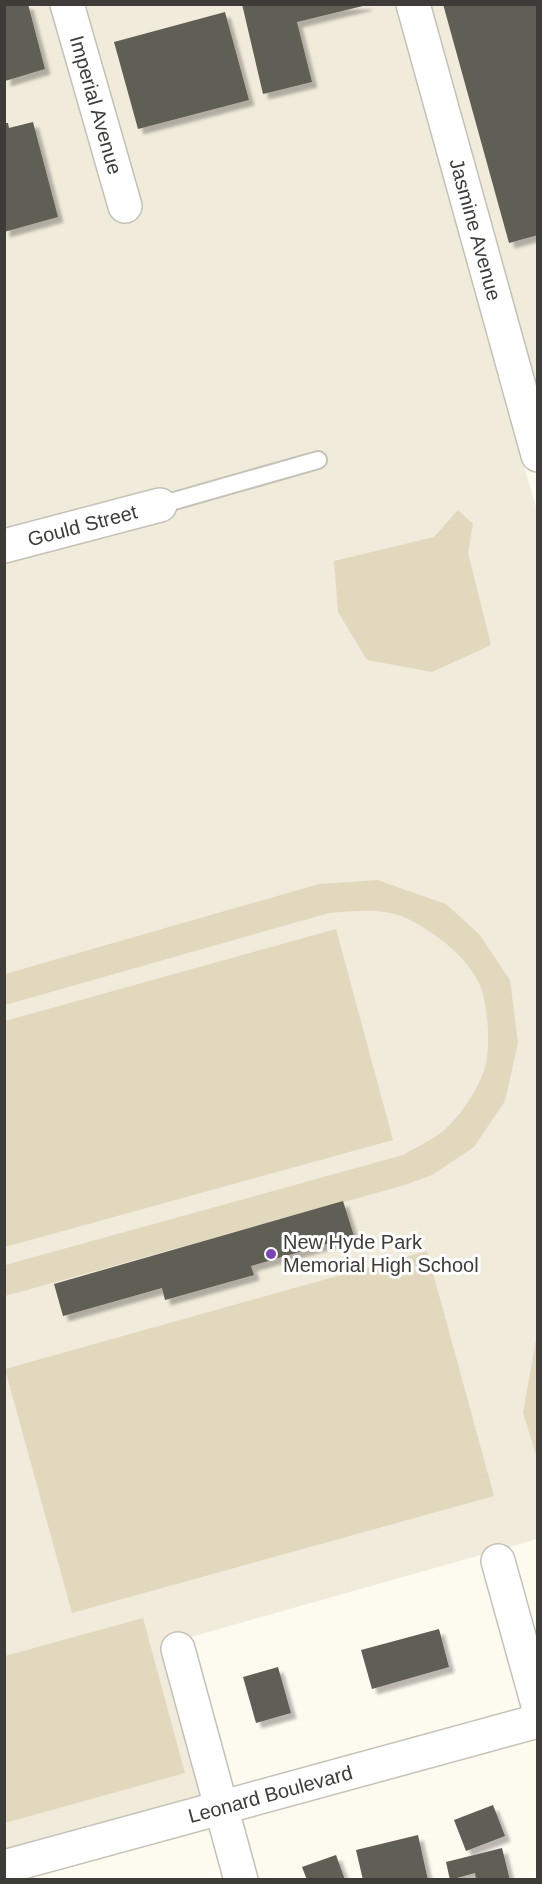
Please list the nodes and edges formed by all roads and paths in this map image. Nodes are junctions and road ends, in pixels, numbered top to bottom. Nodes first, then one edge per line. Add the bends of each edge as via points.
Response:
1 (67, 4) edge
2 (413, 4) edge
3 (125, 206) dead end
4 (530, 401) edge
5 (537, 455) edge
6 (318, 460) dead end
7 (160, 505) joint
8 (4, 546) edge
9 (498, 1561) dead end
10 (178, 1649) dead end
11 (537, 1705) edge
12 (537, 1721) edge
13 (222, 1808) junction
14 (4, 1868) edge
15 (241, 1880) edge

1 - 3 street, Imperial Avenue
2 - 4 street, Jasmine Avenue
4 - 5 street, Jasmine Avenue
6 - 7 lane
7 - 8 street, Gould Street
9 - 11 street
10 - 13 street
12 - 13 street, Leonard Boulevard
13 - 14 street, Leonard Boulevard
13 - 15 street

